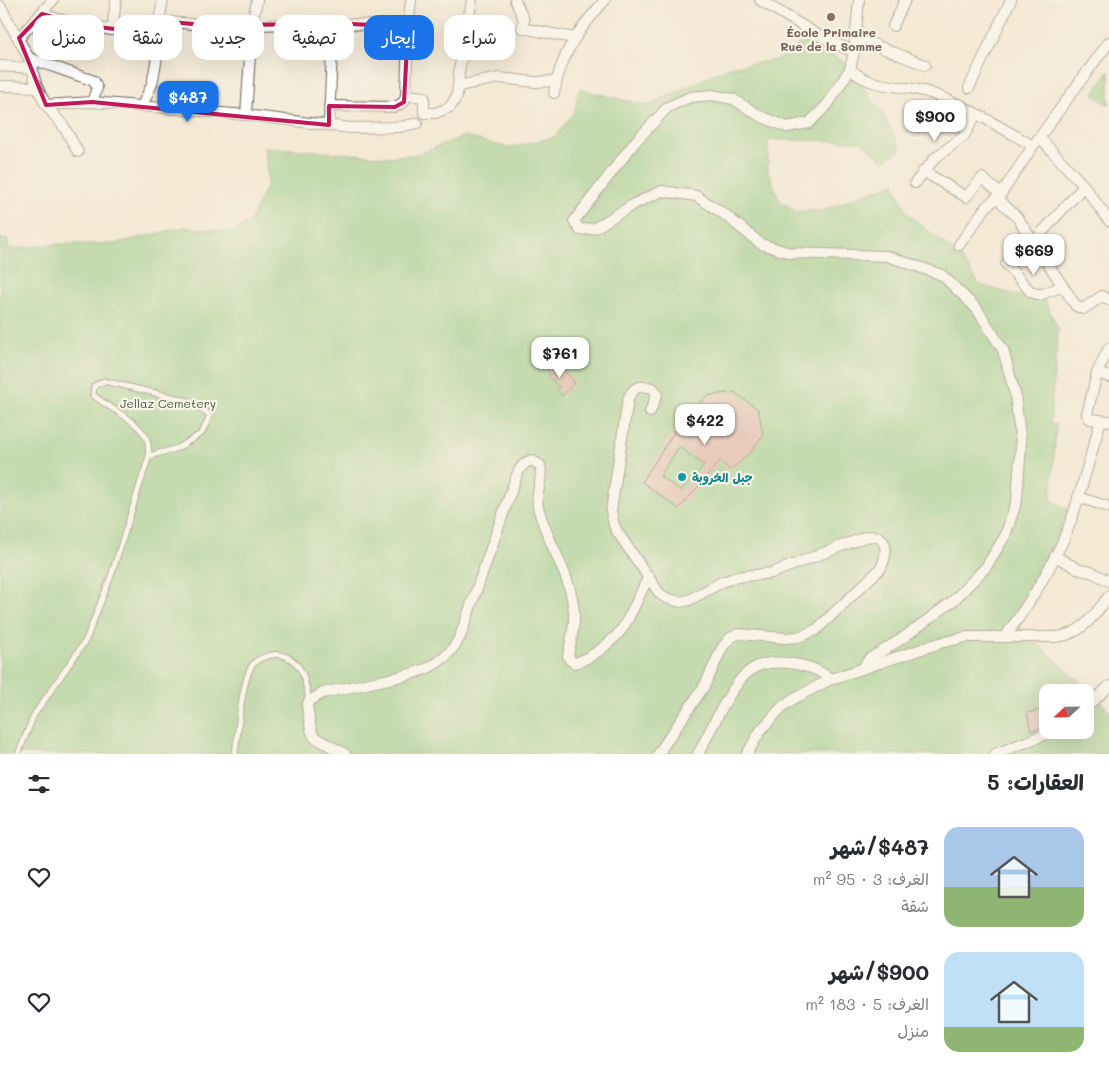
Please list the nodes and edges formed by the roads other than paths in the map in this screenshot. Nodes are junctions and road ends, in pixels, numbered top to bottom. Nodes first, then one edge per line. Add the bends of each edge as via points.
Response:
1 (53, 0) edge
2 (116, 0) edge
3 (163, 0) edge
4 (257, 0) edge
5 (411, 0) edge
6 (472, 0) edge
7 (515, 0) edge
8 (605, 0) edge
9 (760, 0) edge
10 (858, 0) edge
11 (905, 0) edge
12 (1011, 0) edge
13 (0, 6) edge
14 (42, 14) junction
15 (161, 15) edge
16 (254, 15) edge
17 (409, 15) edge
18 (893, 26) dead end
19 (112, 30) joint
20 (855, 37) junction
21 (19, 38) junction
22 (574, 38) junction
23 (1109, 42) edge
24 (854, 52) junction
25 (156, 60) edge
26 (250, 60) edge
27 (332, 60) edge
28 (407, 60) edge
29 (31, 63) junction
30 (925, 65) dead end
31 (0, 66) edge
32 (850, 69) junction
33 (556, 81) junction
34 (0, 86) edge
35 (458, 86) junction
36 (37, 87) junction
37 (969, 88) dead end
38 (554, 93) dead end
39 (406, 96) junction
40 (92, 102) junction
41 (46, 105) junction
42 (142, 106) junction
43 (329, 106) junction
44 (976, 114) junction
45 (246, 115) junction
46 (417, 123) dead end
47 (329, 125) junction
48 (1037, 142) junction
49 (78, 152) dead end
50 (923, 171) junction
51 (915, 183) dead end
52 (1084, 186) junction
53 (999, 196) junction
54 (1109, 221) edge
55 (1034, 240) junction
56 (959, 245) dead end
57 (1006, 264) dead end
58 (1063, 286) junction
59 (1109, 300) edge
60 (1109, 348) edge
61 (1097, 373) junction
62 (1109, 377) edge
63 (650, 412) dead end
64 (1104, 420) edge
65 (149, 456) junction
66 (1078, 498) junction
67 (1109, 507) edge
68 (1055, 556) junction
69 (648, 576) junction
70 (1109, 581) edge
71 (1109, 596) edge
72 (1005, 638) junction
73 (862, 669) junction
74 (831, 678) junction
75 (1109, 686) edge
76 (1105, 698) edge
77 (309, 701) junction
78 (1094, 704) edge
79 (1039, 737) edge
80 (18, 754) edge
81 (234, 754) edge
82 (345, 754) edge
83 (658, 754) edge
84 (698, 754) edge
85 (746, 754) edge
86 (995, 754) edge

1 - 14 street
2 - 19 street
3 - 15 street
4 - 16 street
5 - 17 street
6 - 35 street
7 - 22 street via 524,20 522,28
8 - 22 street
9 - 24 street via 816,34
10 - 20 street
11 - 18 street
12 - 37 street
13 - 21 street
14 - 19 street
14 - 21 street
20 - 24 street
20 - 30 street
21 - 29 street
22 - 33 street
23 - 48 street
24 - 32 street
25 - 42 street via 152,84
26 - 45 street
27 - 43 street
28 - 39 street
29 - 31 street
29 - 36 street
29 - 40 street via 94,81 97,88
32 - 44 street via 864,80 929,93
32 - 73 street via 828,104 809,123 787,127 760,116 733,99 712,95 690,97 668,108 635,142 574,221 580,230 595,228 662,191 696,196 761,244 790,253 888,256 942,275 977,309 1004,350 1016,394 1021,444 1017,500 1006,536 986,567 953,602 869,659
33 - 35 street via 498,78
33 - 38 street
34 - 36 street
35 - 39 street via 450,107 436,113 424,113 424,97
36 - 41 street
39 - 43 street via 404,102 395,107
40 - 41 street
40 - 42 street
41 - 49 street
42 - 45 street
43 - 47 street
44 - 48 street
44 - 50 street via 964,136 939,154
45 - 47 street
46 - 47 street via 400,127
48 - 52 street
48 - 53 street
50 - 51 street
50 - 53 street via 966,196 982,178
52 - 54 street
52 - 55 street
53 - 55 street
53 - 56 street via 986,207
55 - 58 street
57 - 58 street via 1031,292 1037,294
58 - 59 street via 1079,308 1102,296
60 - 61 street
61 - 62 street
61 - 64 street via 1087,414 1090,419
63 - 69 street via 656,394 653,388 637,387 631,391 612,511 618,533
64 - 66 street via 1099,427
65 - 65 lane via 178,448 202,433 210,415 189,401 104,381 94,386 94,395 133,423 146,438
65 - 80 lane via 111,576 86,640 34,715
66 - 67 street
66 - 68 street via 1072,520
68 - 70 street
68 - 72 street
69 - 77 street via 614,638 585,660 575,663 570,660 574,614 571,595 538,505 536,494 542,472 540,465 531,460 520,467 454,650 443,660 418,673 323,693
69 - 83 street via 660,594 680,602 722,582 772,573 865,537 873,535 886,547 886,558 881,568 816,630 798,637 738,634 730,638 705,685
71 - 72 street via 1090,621 1068,636
72 - 73 street via 966,637
73 - 74 street
74 - 84 street via 812,668 793,664 773,663 748,671 736,685
74 - 85 street via 782,707 761,730
75 - 76 street
76 - 78 street
77 - 81 lane via 301,668 279,654 263,657 251,666 245,686
77 - 82 street via 310,730 314,737
79 - 86 street

